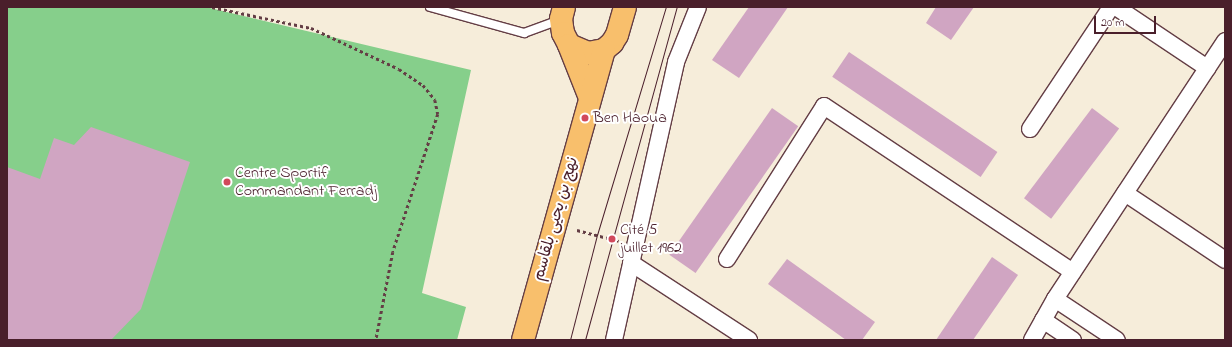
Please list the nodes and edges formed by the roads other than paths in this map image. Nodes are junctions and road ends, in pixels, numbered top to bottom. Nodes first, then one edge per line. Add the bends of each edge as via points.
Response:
1 (430, 7) edge
2 (625, 7) edge
3 (698, 7) edge
4 (1111, 7) edge
5 (1116, 7) edge
6 (563, 13) edge
7 (1225, 41) edge
8 (569, 45) junction
9 (604, 50) junction
10 (1208, 68) junction
11 (590, 98) junction
12 (1030, 130) dead end
13 (1125, 193) junction
14 (727, 259) dead end
15 (1225, 260) edge
16 (631, 263) junction
17 (1073, 272) junction
18 (1055, 299) junction
19 (1043, 320) junction
20 (523, 340) edge
21 (614, 340) edge
22 (749, 340) edge
23 (1032, 340) edge
24 (1073, 340) edge
25 (1117, 340) edge

1 - 6 lane via 524,33
2 - 9 main road via 617,36
3 - 16 street via 676,62
4 - 12 street
5 - 10 street
6 - 8 main road via 563,33
7 - 10 street
8 - 9 main road via 588,53
8 - 11 main road
9 - 11 main road, نهج بن يحيى بلقاسم
10 - 13 street
11 - 20 main road, نهج بن يحيى بلقاسم
13 - 15 street
13 - 17 street
14 - 17 street via 824,106
16 - 21 street
16 - 22 street
17 - 18 street
18 - 19 street
18 - 25 street
19 - 23 street
19 - 24 street

